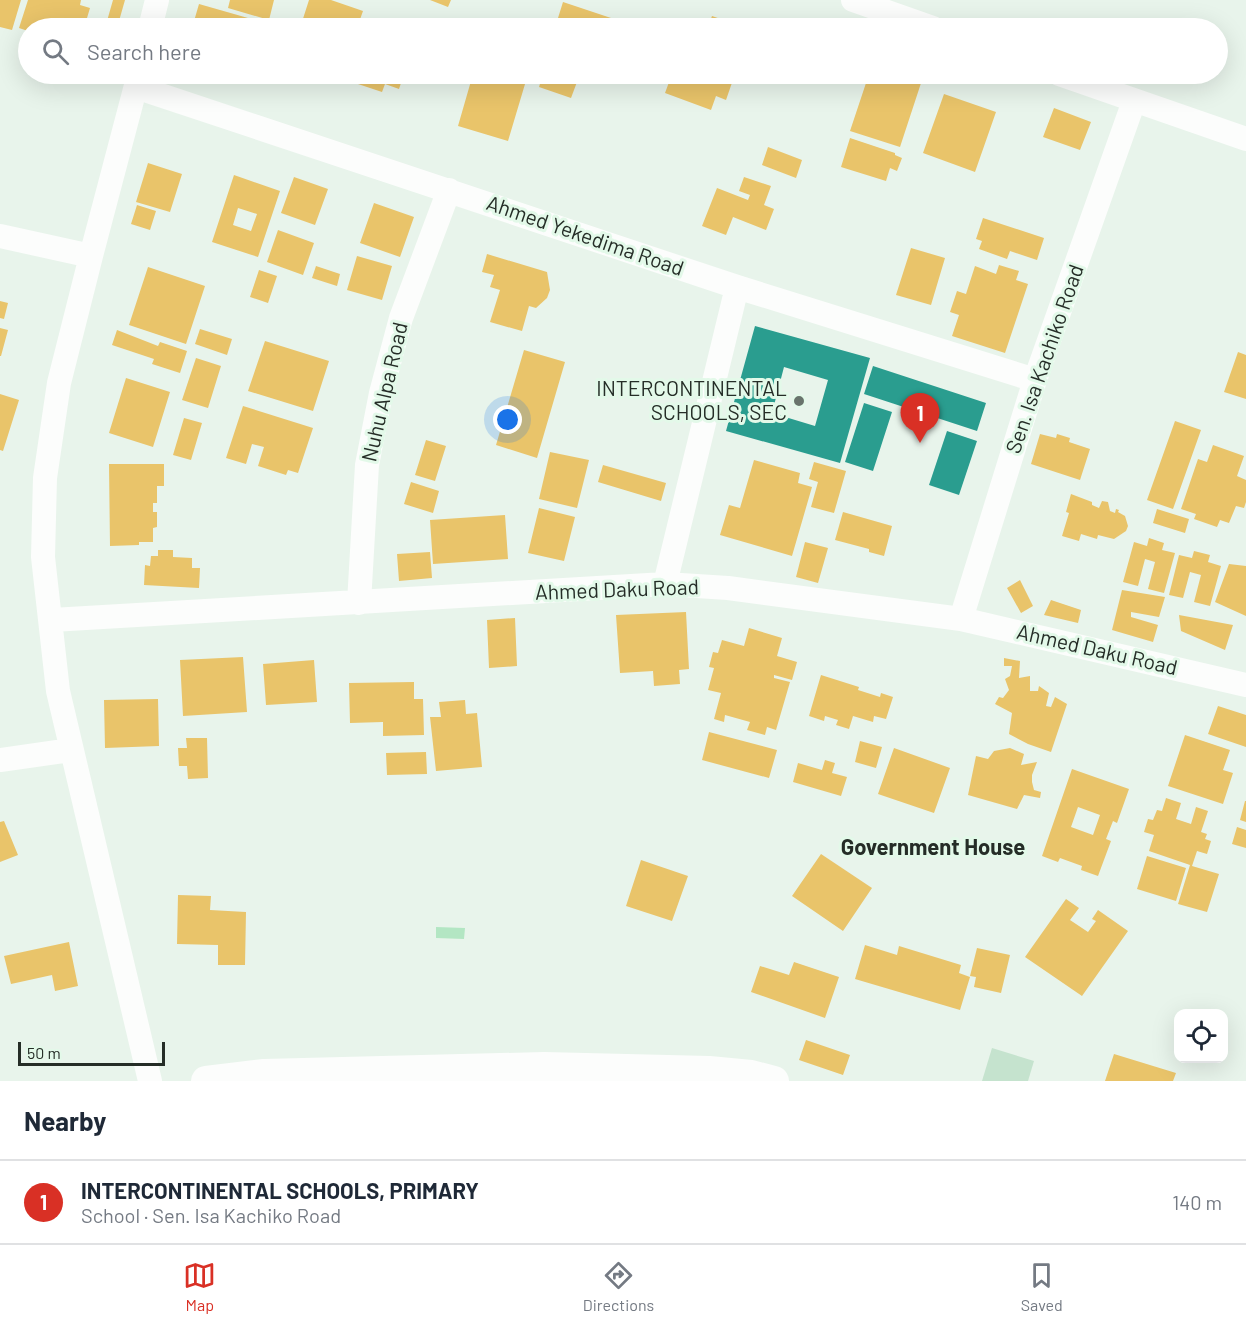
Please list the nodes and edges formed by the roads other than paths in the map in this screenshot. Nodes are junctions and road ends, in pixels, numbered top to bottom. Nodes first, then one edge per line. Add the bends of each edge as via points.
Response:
1 (157, 0) edge
2 (853, 0) edge
3 (152, 18) edge
4 (904, 18) edge
5 (136, 84) edge
6 (148, 84) edge
7 (1087, 84) edge
8 (1134, 101) junction
9 (1246, 139) edge
10 (449, 190) junction
11 (0, 236) edge
12 (91, 256) junction
13 (737, 287) junction
14 (1035, 380) junction
15 (665, 584) junction
16 (359, 603) junction
17 (961, 619) junction
18 (51, 620) junction
19 (1246, 685) edge
20 (72, 750) junction
21 (0, 760) edge
22 (150, 1081) edge
23 (206, 1081) edge
24 (774, 1081) edge

1 - 3 street
2 - 4 street
5 - 12 street
6 - 10 street, Ahmed Yekedima Road
7 - 8 street
8 - 9 street
8 - 14 street, Sen. Isa Kachiko Road
10 - 13 street, Ahmed Yekedima Road
10 - 16 street, Nuhu Alpa Road via 401,318 381,393 367,465
11 - 12 street
12 - 18 street via 60,383 45,478 44,557
13 - 14 street, Ahmed Yekedima Road
13 - 15 street
14 - 17 street, Sen. Isa Kachiko Road
15 - 16 street, Ahmed Daku Road
15 - 17 street, Ahmed Daku Road via 728,588
16 - 18 street, Ahmed Daku Road
17 - 19 street, Ahmed Daku Road
18 - 20 street via 58,691
20 - 21 street
20 - 22 street
23 - 24 street via 264,1074 544,1067 709,1071

